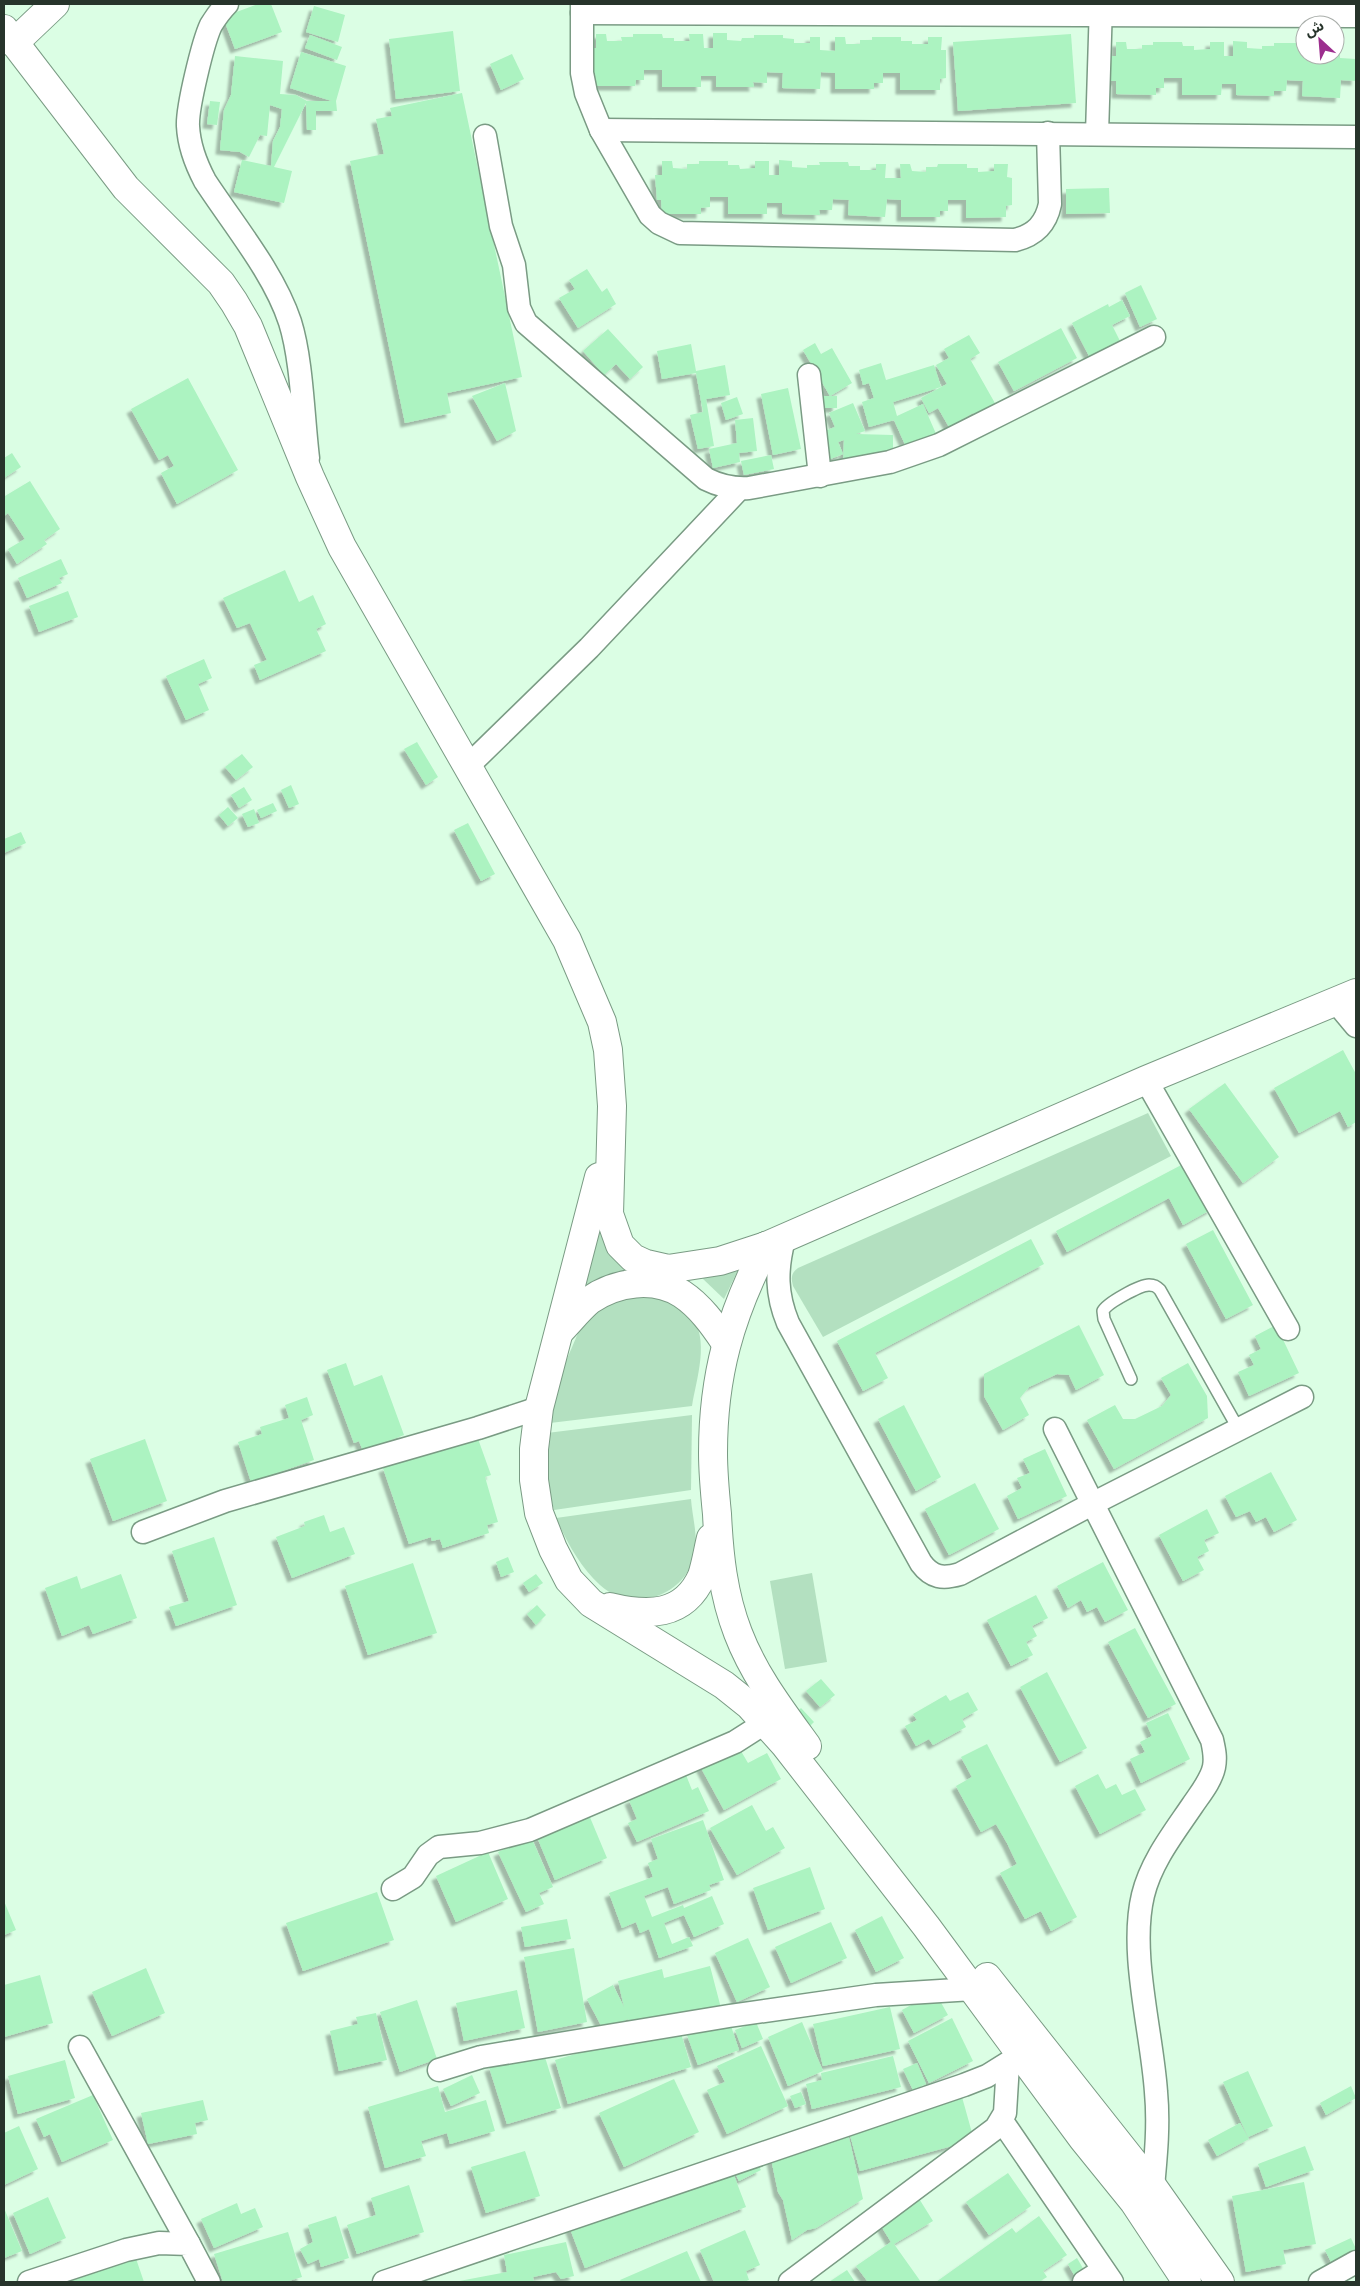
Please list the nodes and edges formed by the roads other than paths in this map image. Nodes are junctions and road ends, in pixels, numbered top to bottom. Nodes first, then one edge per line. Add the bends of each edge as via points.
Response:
1 (55, 4) edge
2 (227, 4) edge
3 (582, 8) edge
4 (1101, 10) edge
5 (1356, 16) edge
6 (9, 36) edge
7 (601, 130) junction
8 (1048, 133) junction
9 (1097, 134) junction
10 (485, 136) dead end
11 (1356, 137) edge
12 (1154, 337) dead end
13 (809, 376) dead end
14 (820, 476) junction
15 (310, 477) junction
16 (739, 489) junction
17 (467, 767) junction
18 (1346, 998) edge
19 (1356, 1026) edge
20 (1146, 1080) junction
21 (610, 1134) junction
22 (775, 1243) junction
23 (667, 1277) junction
24 (1288, 1329) dead end
25 (560, 1332) junction
26 (726, 1342) junction
27 (1131, 1378) dead end
28 (1302, 1397) dead end
29 (539, 1408) junction
30 (1055, 1429) dead end
31 (1238, 1430) junction
32 (1092, 1504) junction
33 (717, 1516) junction
34 (142, 1532) dead end
35 (591, 1603) junction
36 (774, 1717) junction
37 (393, 1889) dead end
38 (973, 1989) junction
39 (80, 2047) dead end
40 (1023, 2054) junction
41 (439, 2070) dead end
42 (1002, 2121) junction
43 (1153, 2187) junction
44 (189, 2244) junction
45 (1356, 2262) edge
46 (1107, 2276) edge
47 (29, 2282) edge
48 (209, 2282) edge
49 (384, 2282) edge
50 (790, 2282) edge
51 (1084, 2282) edge
52 (1188, 2282) edge
53 (1220, 2282) edge
54 (1320, 2282) edge

1 - 6 main road
2 - 15 street via 210,27 189,106 190,145 205,181 273,284 290,323
3 - 4 street
3 - 7 street via 582,73 590,106
4 - 5 street
4 - 9 street
6 - 15 main road via 126,188 220,283 234,302 248,326
7 - 8 street
7 - 8 street via 650,215 680,233 1015,240 1036,232 1048,214
8 - 9 street
9 - 11 street
10 - 16 street via 501,226 514,265 519,308 526,323 706,479
12 - 14 street via 924,452
13 - 14 street
14 - 16 street
15 - 17 main road via 357,574
16 - 17 street via 589,648
17 - 21 main road via 567,940 602,1022 612,1078
18 - 19 street
18 - 20 main road
20 - 22 main road
20 - 24 street
21 - 23 main road via 609,1214 613,1230 620,1245 633,1258
21 - 25 main road
22 - 23 main road
22 - 26 main road via 743,1296
22 - 32 street via 778,1293 788,1323 927,1571 936,1577 960,1574
23 - 25 main road via 612,1288 588,1302
23 - 26 main road via 706,1315
25 - 29 main road
26 - 33 main road via 715,1410 713,1454
27 - 31 lane via 1103,1311 1111,1303 1143,1286 1152,1285 1160,1290
28 - 31 street
29 - 34 street via 226,1502
29 - 35 main road via 534,1457 539,1513 569,1580
30 - 32 street
31 - 32 street
32 - 43 street via 1212,1740 1215,1759 1211,1777 1157,1859 1139,1912 1139,1951 1156,2091
33 - 35 main road via 703,1573 698,1584 678,1605 639,1614
33 - 36 main road via 722,1576 738,1634 765,1687
35 - 36 main road via 724,1685 749,1705
36 - 37 street via 735,1742 530,1830 480,1843 439,1847 428,1855 413,1877
36 - 38 main road via 804,1766
36 - 40 main road via 939,1917
38 - 40 main road
38 - 41 street via 876,1994 729,2016 482,2057
39 - 44 street
40 - 42 street
40 - 43 main road
40 - 49 street via 987,2076 955,2088
40 - 52 main road via 1083,2139 1134,2202
42 - 46 street
42 - 50 street via 990,2134
43 - 53 main road
44 - 47 street via 159,2243 126,2250
44 - 48 street
45 - 54 street
46 - 51 street

